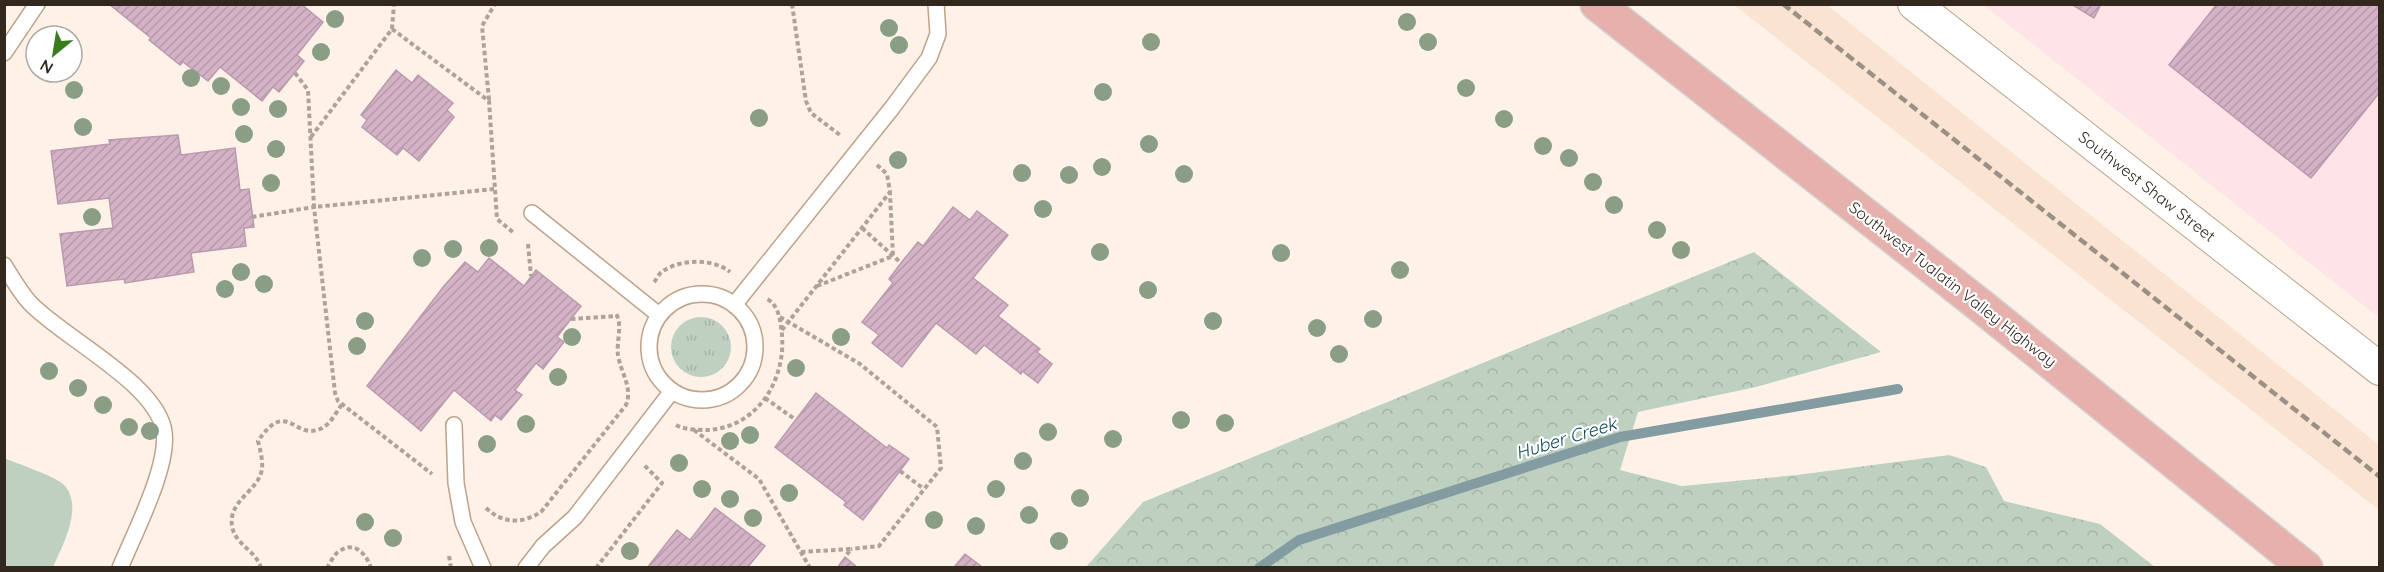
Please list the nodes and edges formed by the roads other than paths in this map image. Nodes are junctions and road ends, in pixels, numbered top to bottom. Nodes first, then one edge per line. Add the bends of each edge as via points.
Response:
1 (37, 4) edge
2 (936, 4) edge
3 (1597, 4) edge
4 (1914, 4) edge
5 (4, 53) edge
6 (532, 213) dead end
7 (4, 265) edge
8 (734, 304) junction
9 (659, 315) junction
10 (2379, 369) edge
11 (672, 391) junction
12 (454, 425) dead end
13 (120, 567) edge
14 (483, 567) edge
15 (526, 567) edge
16 (2306, 567) edge

1 - 5 lane
2 - 8 lane via 938,34 929,58
3 - 16 main road, Southwest Tualatin Valley Highway
4 - 10 street, Southwest Shaw Street
6 - 9 lane
7 - 13 lane via 30,303 142,393 160,419 164,432 159,471
8 - 9 lane via 715,295 694,294 674,301
8 - 11 lane via 749,322 755,345 745,378 717,398 694,399
9 - 11 lane via 648,350 655,373
11 - 15 lane via 574,517
12 - 14 lane via 456,483 463,522

